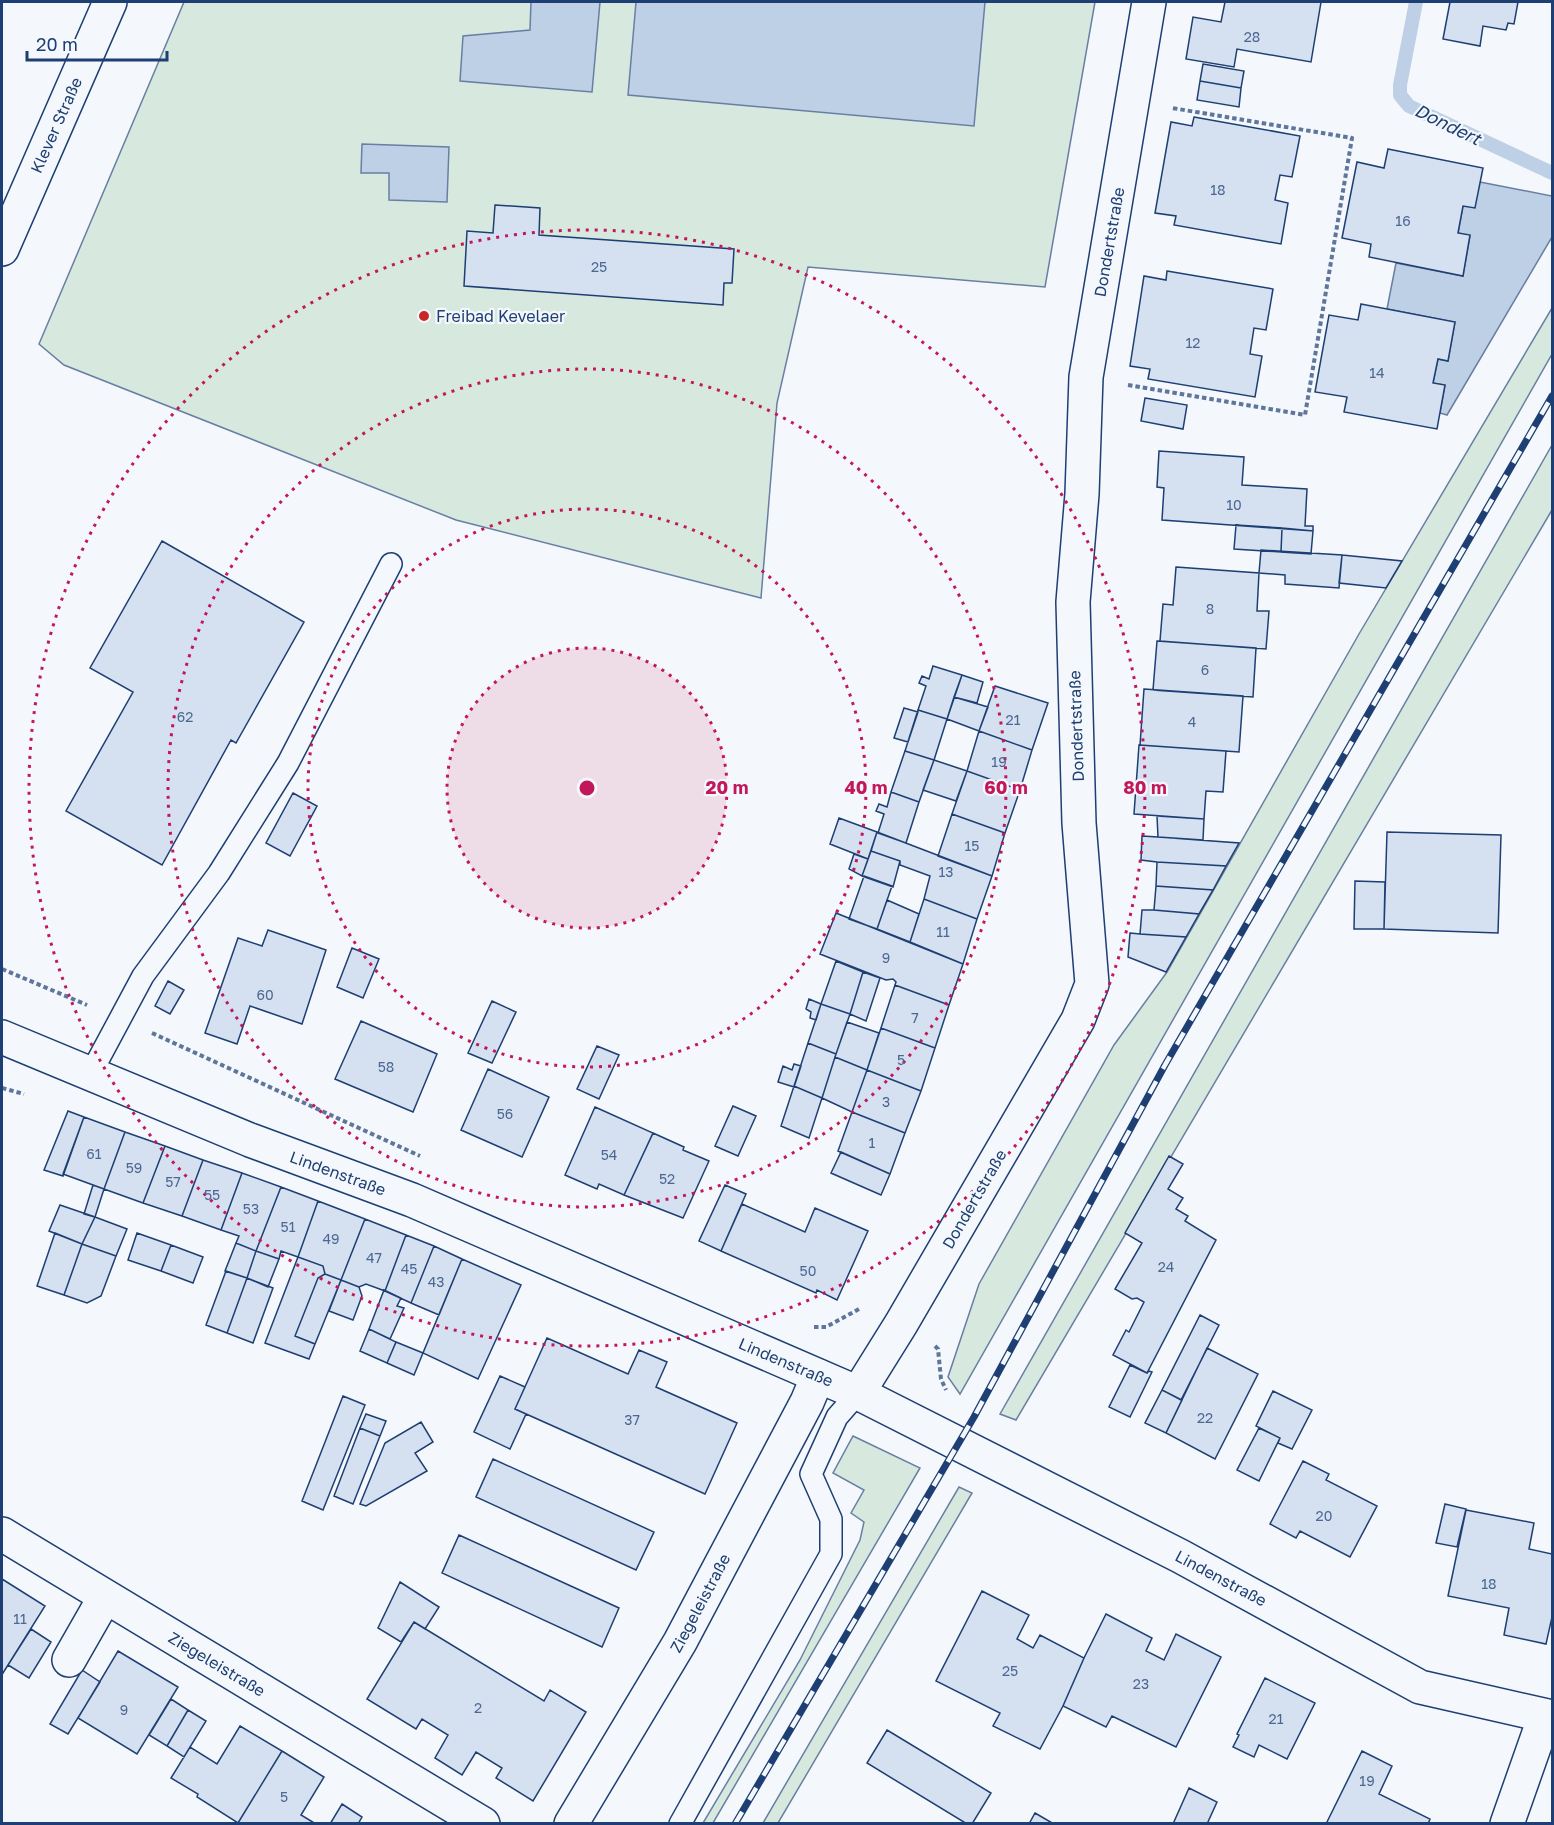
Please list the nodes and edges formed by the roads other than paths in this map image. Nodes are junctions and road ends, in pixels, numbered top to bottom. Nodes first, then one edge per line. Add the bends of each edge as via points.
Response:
1 (110, 2) edge
2 (1149, 2) edge
3 (2, 249) edge
4 (391, 564) dead end
5 (2, 1036) edge
6 (91, 1073) junction
7 (818, 1376) junction
8 (858, 1393) junction
9 (2, 1534) edge
10 (105, 1597) junction
11 (69, 1660) dead end
12 (1549, 1716) edge
13 (483, 1824) edge
14 (571, 1824) edge
15 (680, 1824) edge
16 (1507, 1824) edge

1 - 3 street, Klever Straße
2 - 8 street, Dondertstraße via 1086,378 1073,602 1079,823 1092,984 1078,1020
4 - 6 lane via 288,764 219,873 143,976
5 - 6 street, Lindenstraße
6 - 7 street, Lindenstraße via 250,1140 412,1200
7 - 8 street, Lindenstraße
7 - 14 street, Ziegeleistraße via 680,1642
8 - 12 street, Lindenstraße via 1180,1556 1420,1687
8 - 15 lane via 837,1417 811,1474 831,1519 831,1554
9 - 10 street, Ziegeleistraße
10 - 11 street
10 - 13 street, Ziegeleistraße
12 - 16 street

